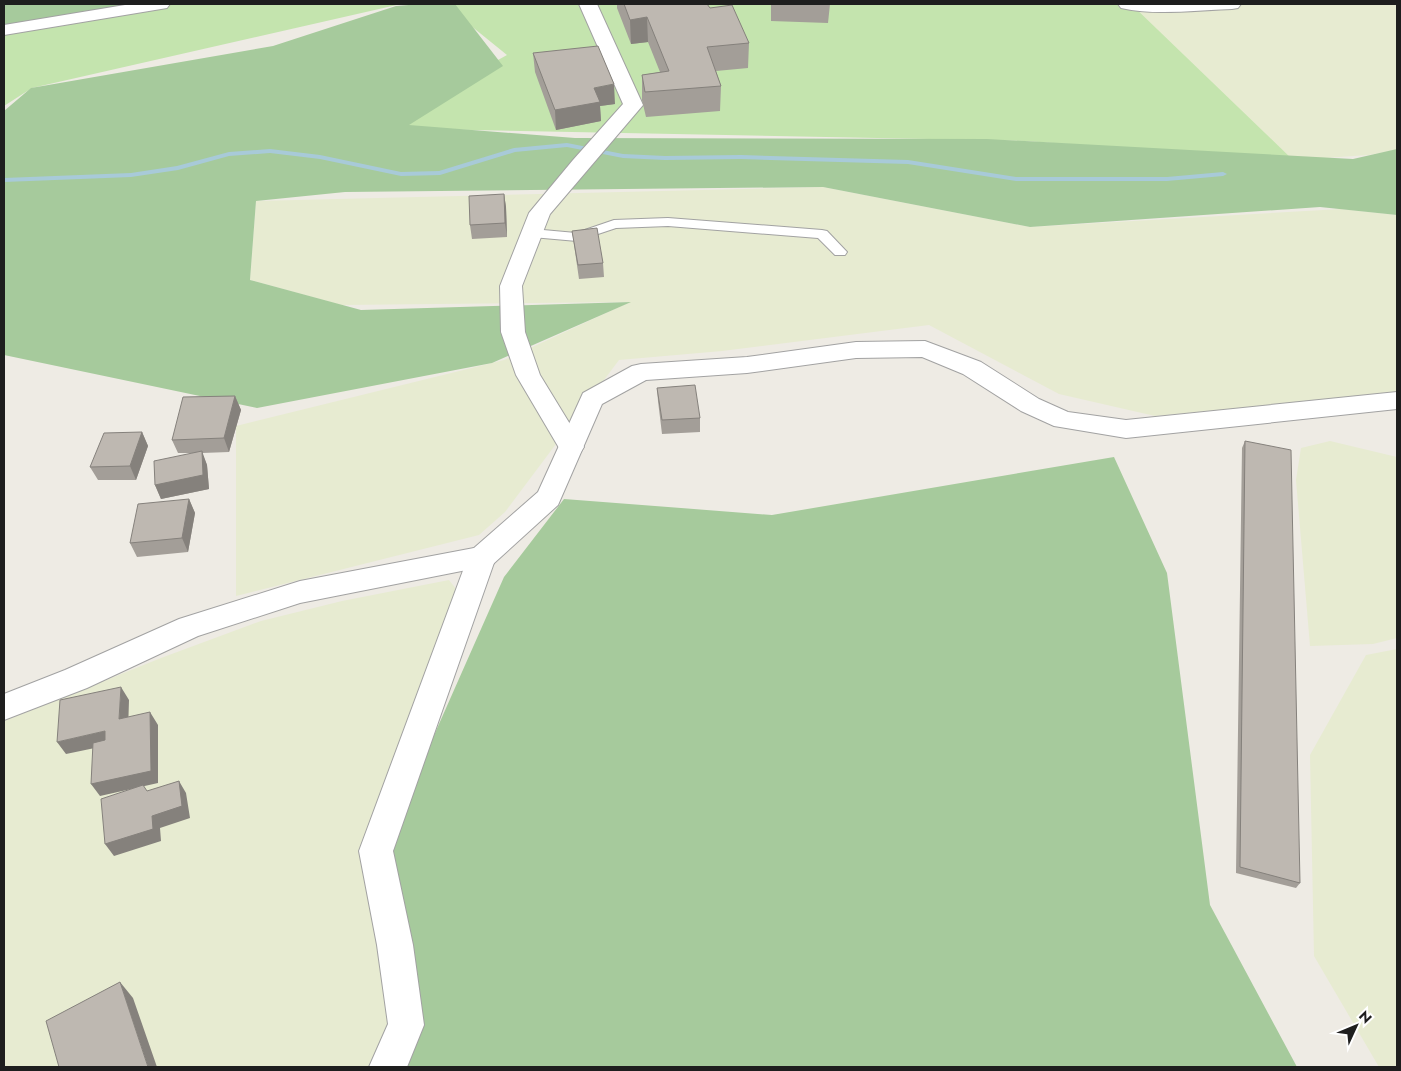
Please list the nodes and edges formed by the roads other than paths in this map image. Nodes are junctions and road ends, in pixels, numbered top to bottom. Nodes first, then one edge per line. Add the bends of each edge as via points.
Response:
1 (161, 4) edge
2 (588, 4) edge
3 (1127, 4) edge
4 (1232, 4) edge
5 (4, 30) edge
6 (532, 233) junction
7 (840, 252) dead end
8 (1397, 401) edge
9 (571, 447) junction
10 (482, 557) junction
11 (4, 707) edge
12 (388, 1067) edge

1 - 5 street
2 - 6 street via 633,105 540,213
3 - 4 street
6 - 7 lane via 578,238 614,224 668,222 822,234
6 - 9 street via 511,286 513,332 528,375
8 - 9 street via 1126,428 1063,420 1030,405 972,368 925,349 856,350 747,365 641,372 592,399
9 - 10 street via 550,498
10 - 11 street via 300,592 189,628 76,679
10 - 12 street via 376,851 395,945 406,1025

